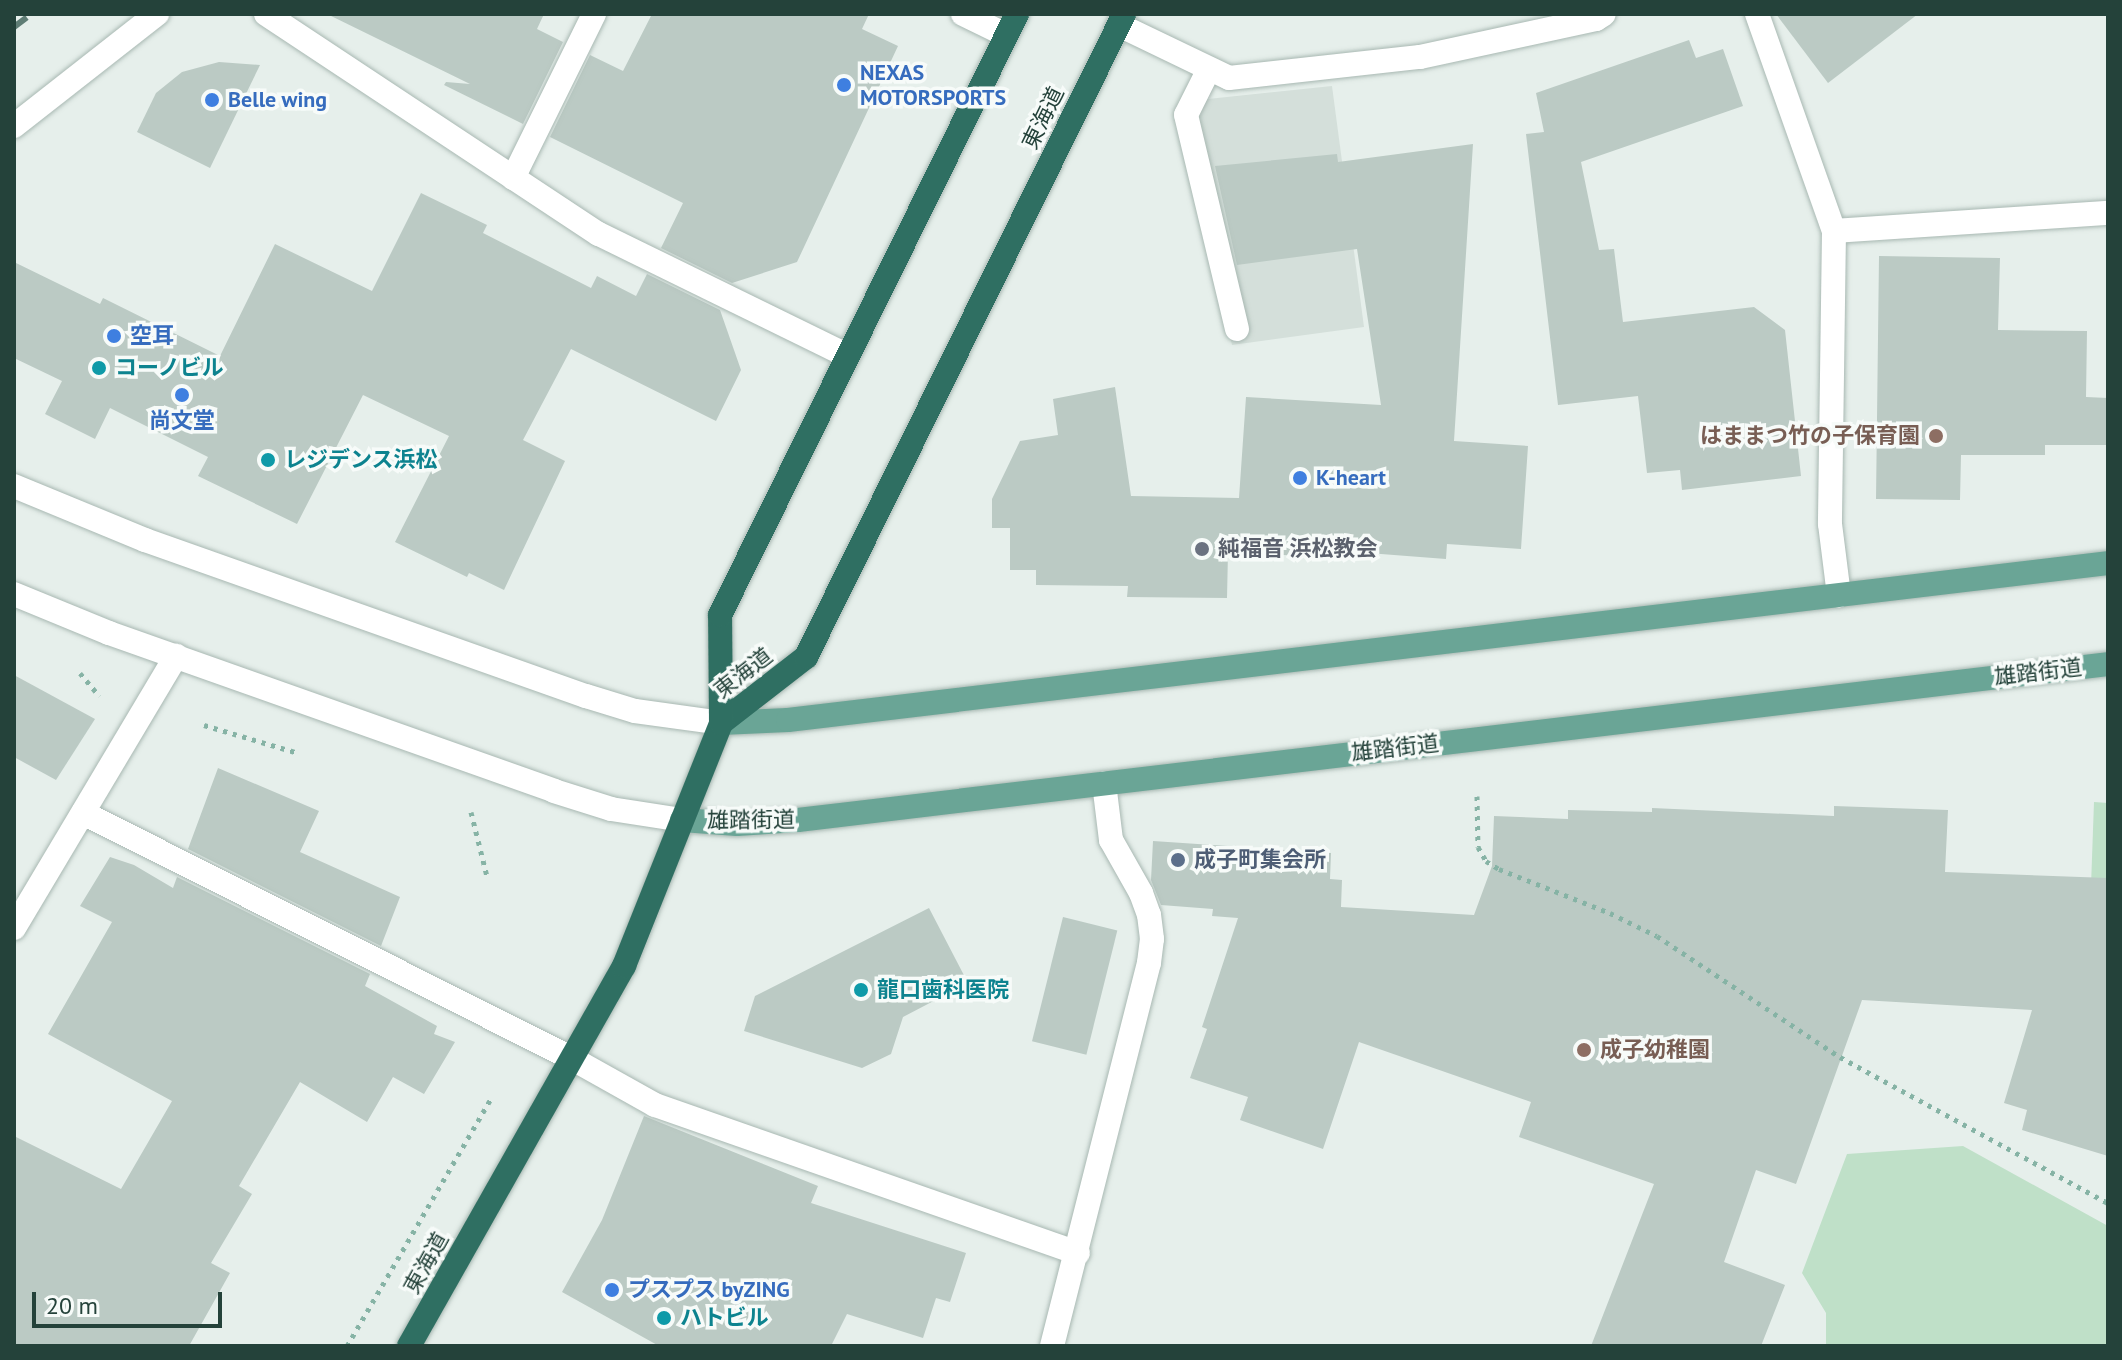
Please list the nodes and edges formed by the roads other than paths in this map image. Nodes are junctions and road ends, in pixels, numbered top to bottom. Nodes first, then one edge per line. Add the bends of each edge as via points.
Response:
1 (157, 14) edge
2 (266, 14) edge
3 (594, 14) edge
4 (963, 14) edge
5 (1604, 14) edge
6 (1757, 14) edge
7 (1121, 19) edge
8 (1012, 24) edge
9 (1209, 69) junction
10 (14, 126) edge
11 (513, 178) junction
12 (2108, 213) edge
13 (1834, 231) junction
14 (1237, 329) dead end
15 (848, 356) junction
16 (14, 486) edge
17 (2108, 563) edge
18 (14, 594) edge
19 (1839, 595) junction
20 (176, 656) junction
21 (2108, 664) edge
22 (721, 723) junction
23 (1104, 783) junction
24 (83, 813) junction
25 (682, 820) junction
26 (14, 928) edge
27 (571, 1058) junction
28 (1078, 1253) junction
29 (409, 1346) edge
30 (1052, 1346) edge

1 - 10 street
2 - 11 street
3 - 11 street
4 - 8 street
5 - 9 street via 1420,57 1229,78
6 - 13 street
7 - 9 street
7 - 22 highway, 東海道 via 806,657
8 - 15 highway, 東海道
9 - 14 street via 1186,115
11 - 15 street via 599,234
12 - 13 street
13 - 19 street via 1830,524
15 - 22 highway, 東海道 via 720,615
16 - 22 street via 145,540 586,696 635,711
17 - 19 main road
18 - 20 street
19 - 22 main road via 788,720
20 - 24 street
20 - 25 street via 554,791 611,809
21 - 23 main road, 雄踏街道
22 - 25 highway, 東海道
23 - 25 main road, 雄踏街道 via 798,820
23 - 28 street via 1111,840 1141,893 1152,939
24 - 26 street
24 - 27 street
25 - 27 highway, 東海道 via 624,966
27 - 28 street via 655,1105
27 - 29 highway, 東海道
28 - 30 street

